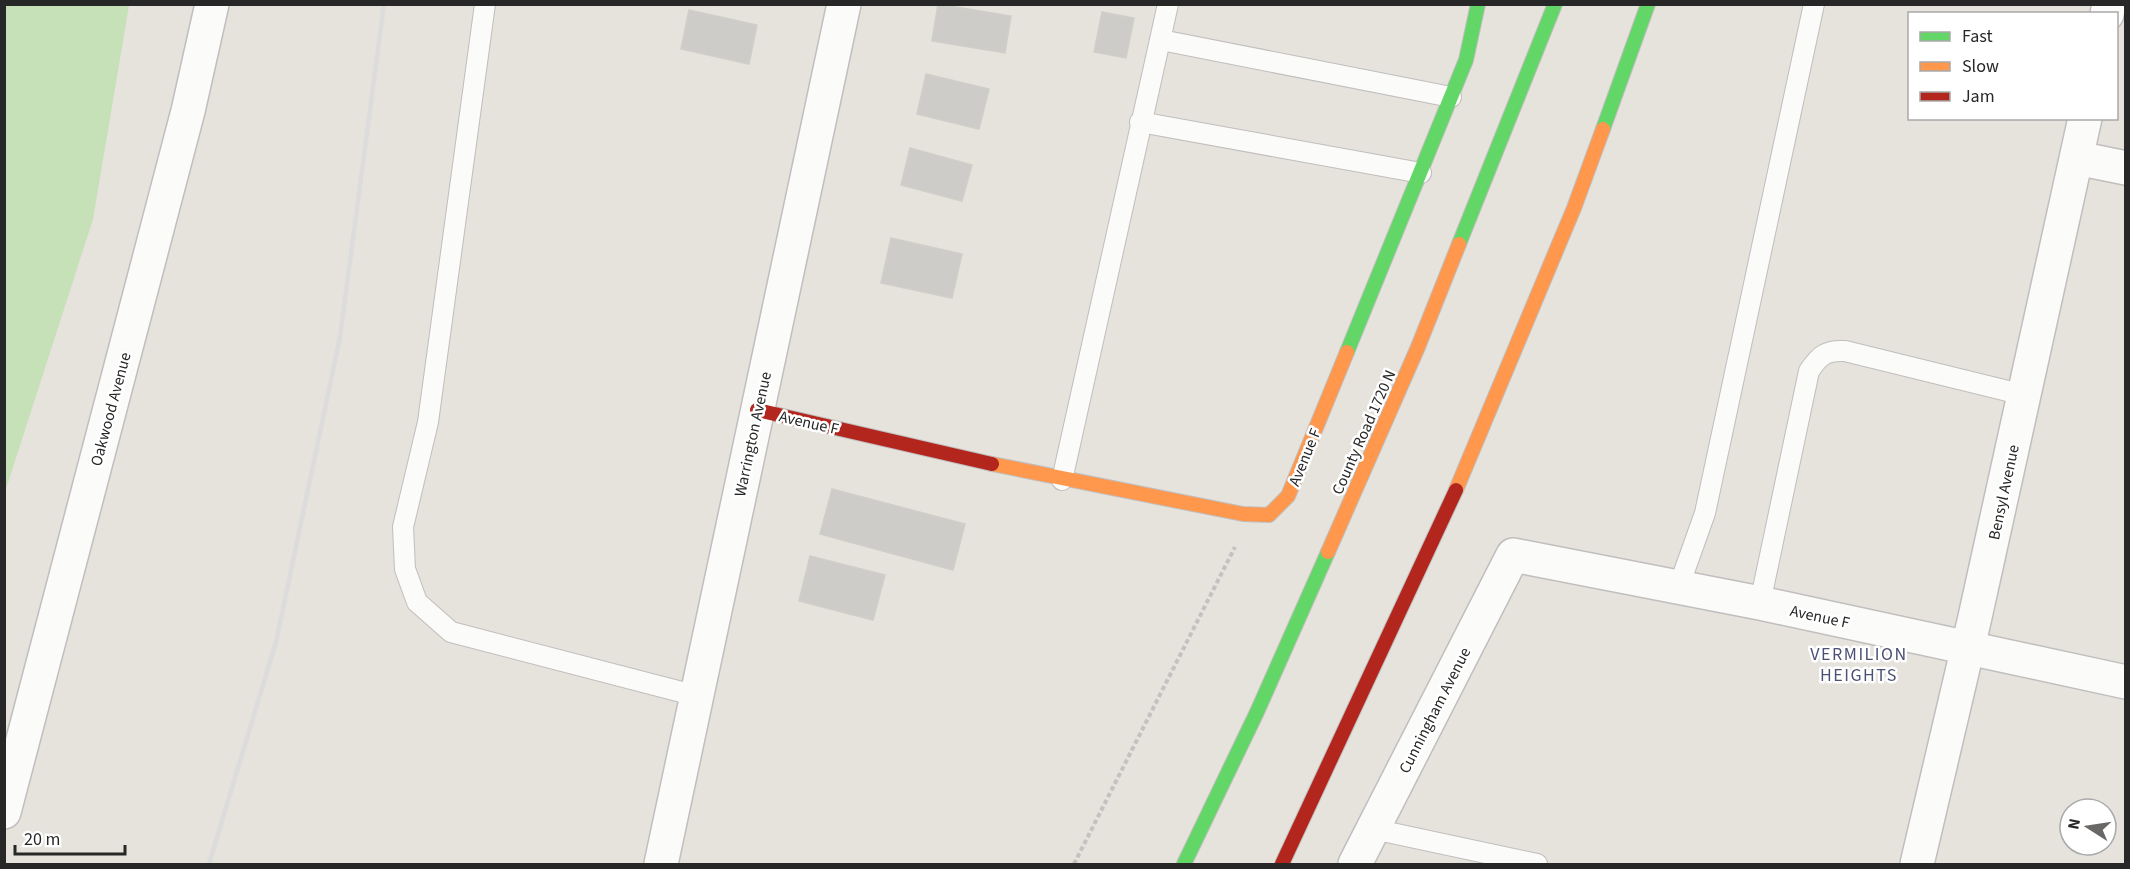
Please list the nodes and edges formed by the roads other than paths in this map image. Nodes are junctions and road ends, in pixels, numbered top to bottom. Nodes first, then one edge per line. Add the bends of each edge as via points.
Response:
1 (212, 4) edge
2 (484, 4) edge
3 (844, 4) edge
4 (1168, 4) edge
5 (1478, 4) edge
6 (1555, 4) edge
7 (1648, 4) edge
8 (1814, 4) edge
9 (1161, 40) junction
10 (1451, 97) junction
11 (2085, 120) edge
12 (1140, 122) junction
13 (2077, 158) junction
14 (2126, 168) edge
15 (1421, 173) junction
16 (2024, 395) junction
17 (757, 410) junction
18 (1062, 480) junction
19 (1513, 555) joint
20 (1679, 586) junction
21 (1760, 603) junction
22 (1968, 648) junction
23 (2126, 682) edge
24 (697, 696) junction
25 (4, 812) edge
26 (1372, 829) junction
27 (661, 864) edge
28 (1184, 864) edge
29 (1282, 864) edge
30 (1355, 864) edge
31 (1537, 864) edge
32 (1917, 864) edge

1 - 25 street, Oakwood Avenue via 188,111
2 - 24 lane via 428,422 403,527 405,569 417,602 451,632
3 - 17 street, Warrington Avenue
4 - 9 lane
5 - 10 main road, Avenue F via 1466,60
6 - 28 main road, County Road 1720 N via 1418,347 1257,712
7 - 29 main road via 1574,208 1448,509
8 - 20 lane via 1705,513
9 - 10 lane
9 - 12 lane
10 - 15 main road, Avenue F
11 - 13 street, Bensyl Avenue
12 - 15 lane
12 - 18 lane
13 - 14 street
13 - 16 street, Bensyl Avenue
15 - 18 main road, Avenue F via 1288,496 1269,515 1243,514
16 - 21 lane via 1845,351 1831,350 1820,356 1809,371
16 - 22 street, Bensyl Avenue
17 - 18 main road, Avenue F
17 - 24 street, Warrington Avenue
19 - 20 street, Avenue F
19 - 26 street, Cunningham Avenue
20 - 21 street, Avenue F
21 - 22 street, Avenue F
22 - 23 street, Avenue F
22 - 32 street, Bensyl Avenue
24 - 27 street, Warrington Avenue
26 - 30 street, Cunningham Avenue
26 - 31 lane

